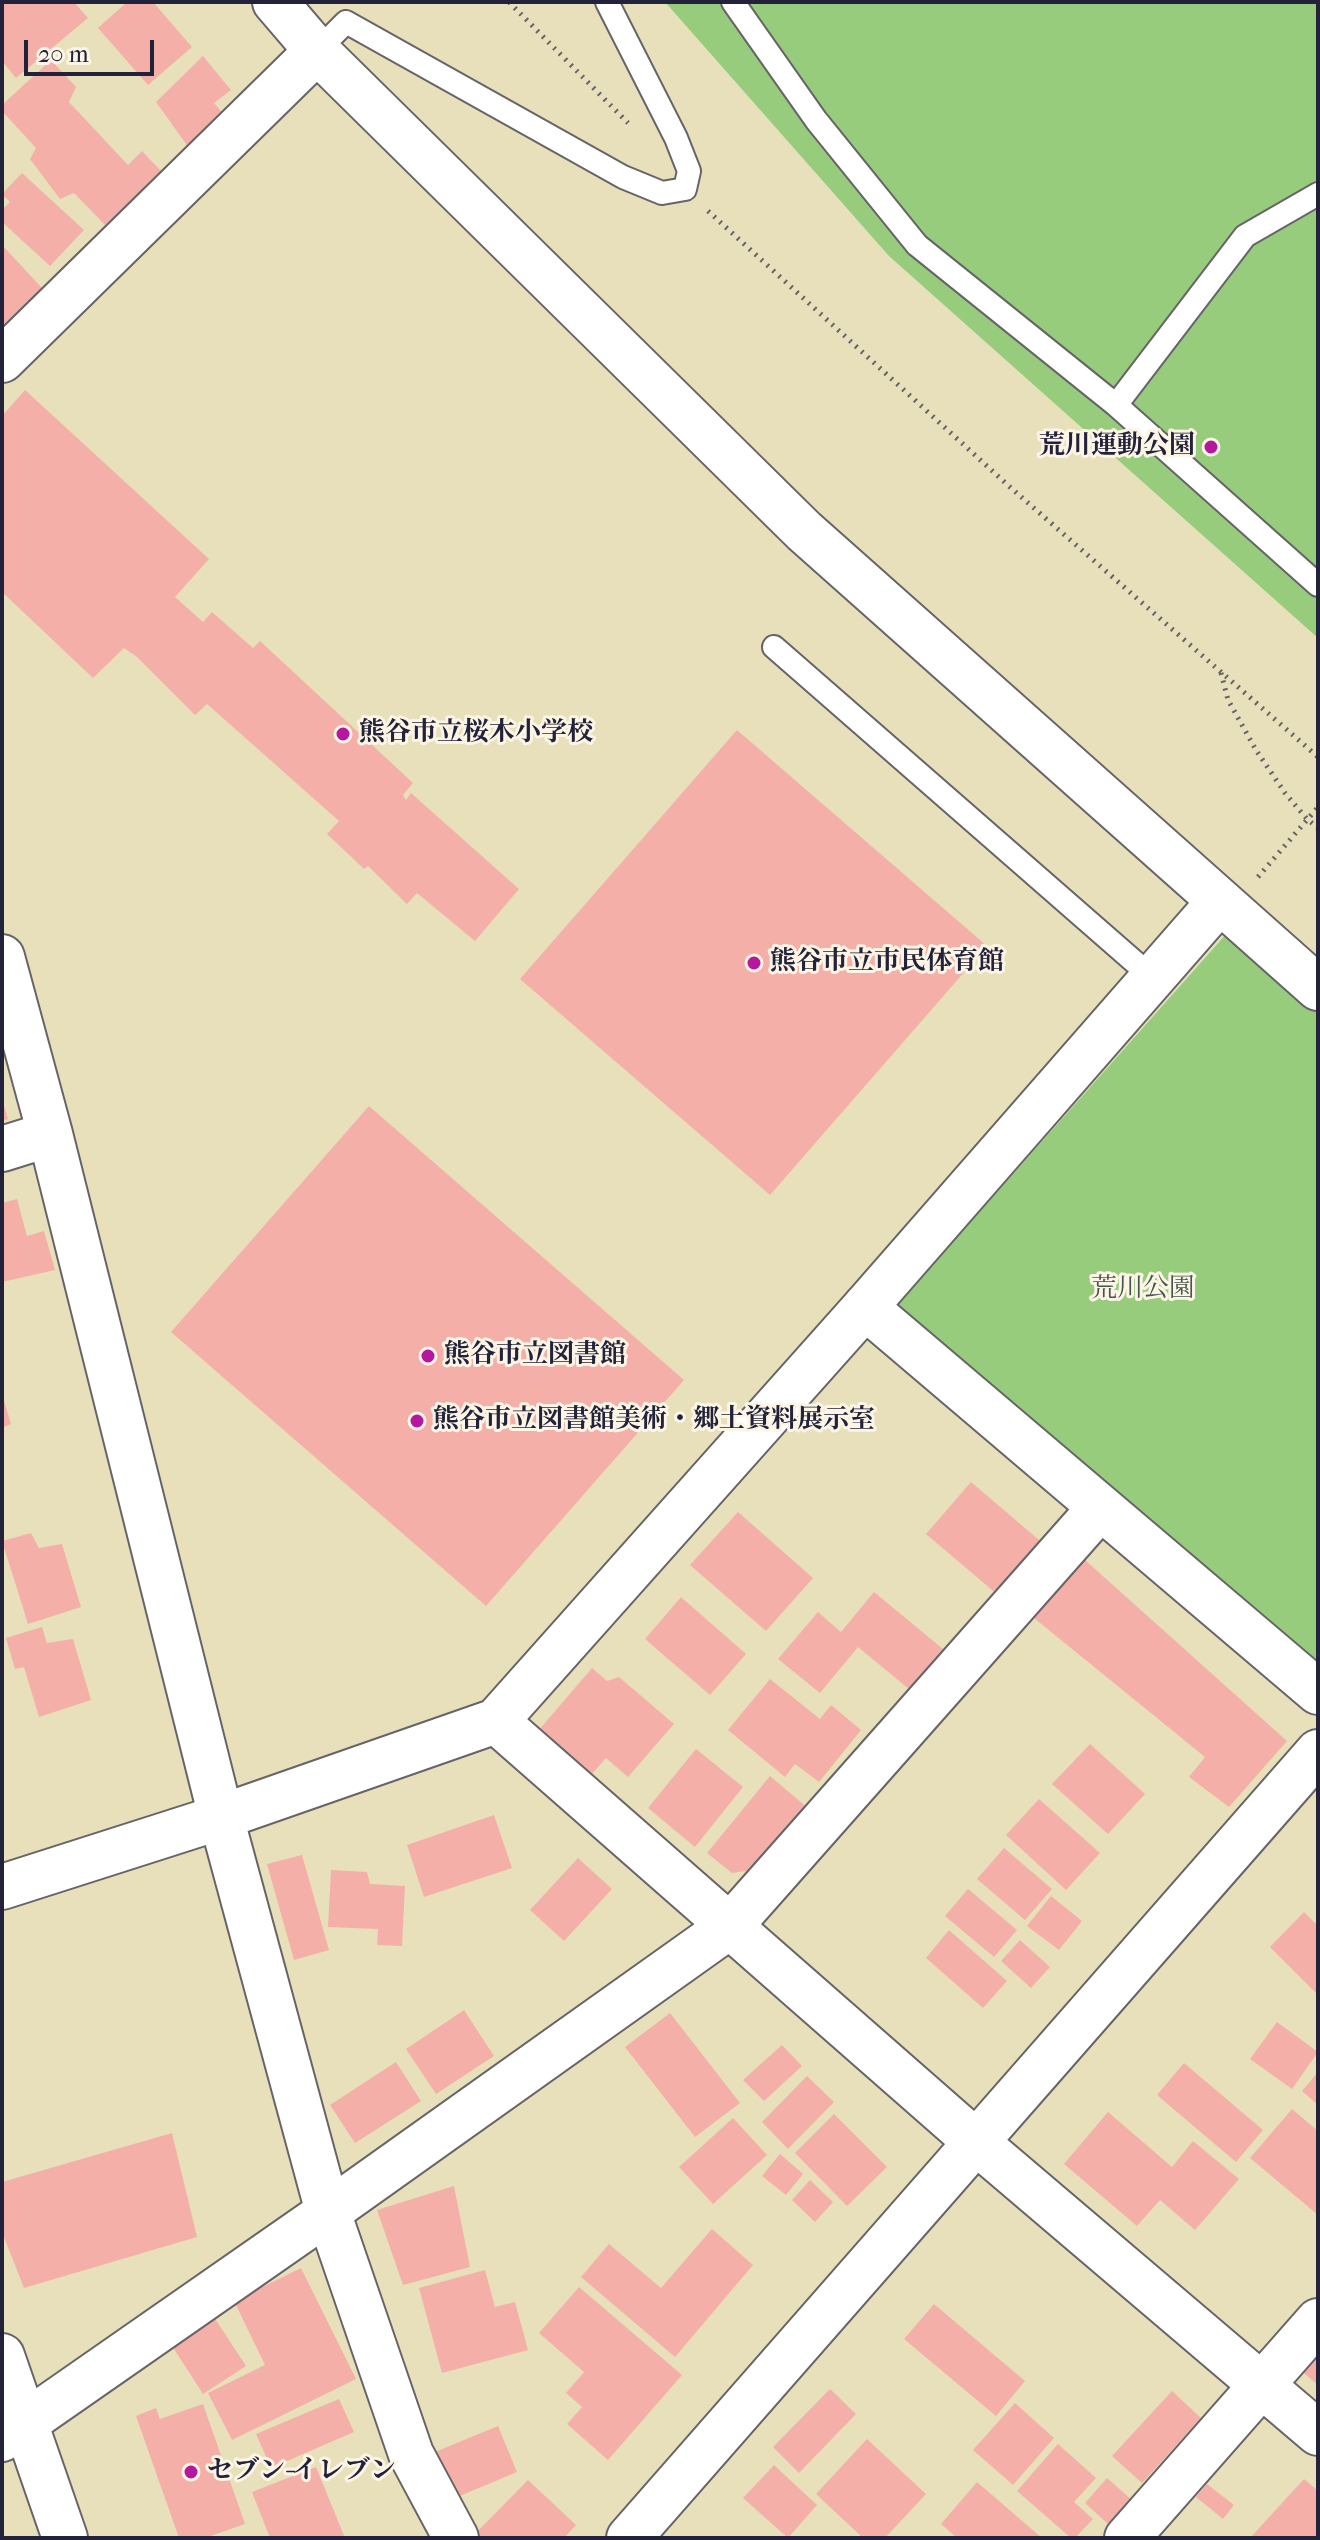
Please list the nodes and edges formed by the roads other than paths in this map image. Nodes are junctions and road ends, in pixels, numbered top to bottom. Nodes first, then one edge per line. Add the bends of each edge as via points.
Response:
1 (275, 2) edge
2 (607, 2) edge
3 (733, 2) edge
4 (317, 51) junction
5 (1318, 194) edge
6 (2, 360) edge
7 (1116, 405) junction
8 (1318, 585) edge
9 (774, 647) dead end
10 (1235, 894) junction
11 (2, 957) edge
12 (1153, 978) junction
13 (1318, 988) edge
14 (50, 1134) junction
15 (2, 1149) edge
16 (865, 1307) junction
17 (1099, 1509) junction
18 (1318, 1692) edge
19 (496, 1721) junction
20 (1318, 1752) edge
21 (221, 1817) junction
22 (2, 1887) edge
23 (730, 1926) junction
24 (976, 2142) junction
25 (328, 2212) junction
26 (1318, 2321) edge
27 (2, 2356) edge
28 (1261, 2384) junction
29 (13, 2432) edge
30 (1318, 2433) edge
31 (65, 2538) edge
32 (456, 2538) edge
33 (629, 2538) edge
34 (1127, 2538) edge

1 - 4 street
2 - 4 lane via 676,138 689,171 685,189 662,193 623,177 346,22
3 - 7 lane via 816,120 917,245
4 - 6 street
4 - 10 street via 804,531
5 - 7 lane via 1245,236
7 - 8 lane
9 - 12 lane
10 - 12 street
10 - 13 street
11 - 14 street
12 - 16 street
14 - 15 street
14 - 21 street
16 - 17 street
16 - 19 street
17 - 18 street
17 - 23 street
19 - 21 street
19 - 23 street
20 - 24 street
21 - 22 street
21 - 25 street
23 - 24 street
23 - 25 street
24 - 28 street
24 - 33 street
25 - 29 street
25 - 32 street via 411,2454
26 - 28 street
27 - 29 street
28 - 30 street
28 - 34 street
29 - 31 street

